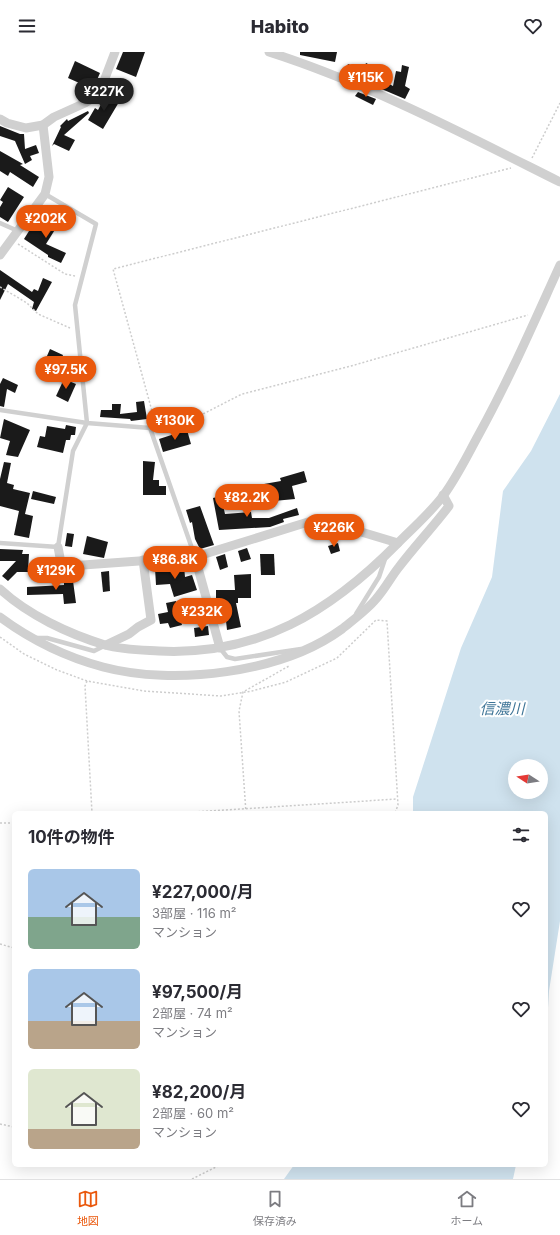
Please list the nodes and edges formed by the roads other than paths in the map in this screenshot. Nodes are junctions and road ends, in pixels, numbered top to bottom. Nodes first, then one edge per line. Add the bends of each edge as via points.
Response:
1 (115, 52) edge
2 (269, 52) edge
3 (0, 119) edge
4 (43, 125) junction
5 (560, 182) edge
6 (45, 194) junction
7 (0, 223) edge
8 (18, 231) junction
9 (0, 255) edge
10 (560, 264) edge
11 (0, 410) edge
12 (87, 423) junction
13 (443, 495) junction
14 (0, 543) edge
15 (398, 543) junction
16 (58, 547) junction
17 (387, 555) junction
18 (194, 557) junction
19 (143, 560) junction
20 (0, 589) edge
21 (4, 596) edge
22 (0, 617) edge
23 (352, 621) junction
24 (32, 638) junction
25 (106, 645) junction
26 (220, 648) junction
27 (306, 649) junction

1 - 4 street via 99,94
2 - 5 street via 298,61 424,114
3 - 4 street via 26,128
4 - 6 street via 49,178
6 - 8 street
6 - 12 lane via 96,224 75,305
7 - 8 lane
8 - 9 street
10 - 13 street via 492,410
11 - 12 lane
12 - 16 lane via 73,450
12 - 18 lane via 150,428
13 - 15 street
13 - 23 street via 449,506 398,568 376,600
14 - 16 lane
15 - 17 street
15 - 18 street via 328,522 308,522
16 - 19 street via 61,562 69,566
17 - 23 lane via 379,577
17 - 26 street via 348,589 295,624
18 - 19 street
18 - 26 street
19 - 25 street via 151,620
20 - 21 street
21 - 25 street via 45,620
22 - 24 street
23 - 27 street
24 - 25 lane via 47,638 94,651
24 - 27 street via 48,647 104,667 167,674 223,672 253,667 280,660
25 - 26 street via 188,652
26 - 27 lane via 227,657 235,659 297,648

